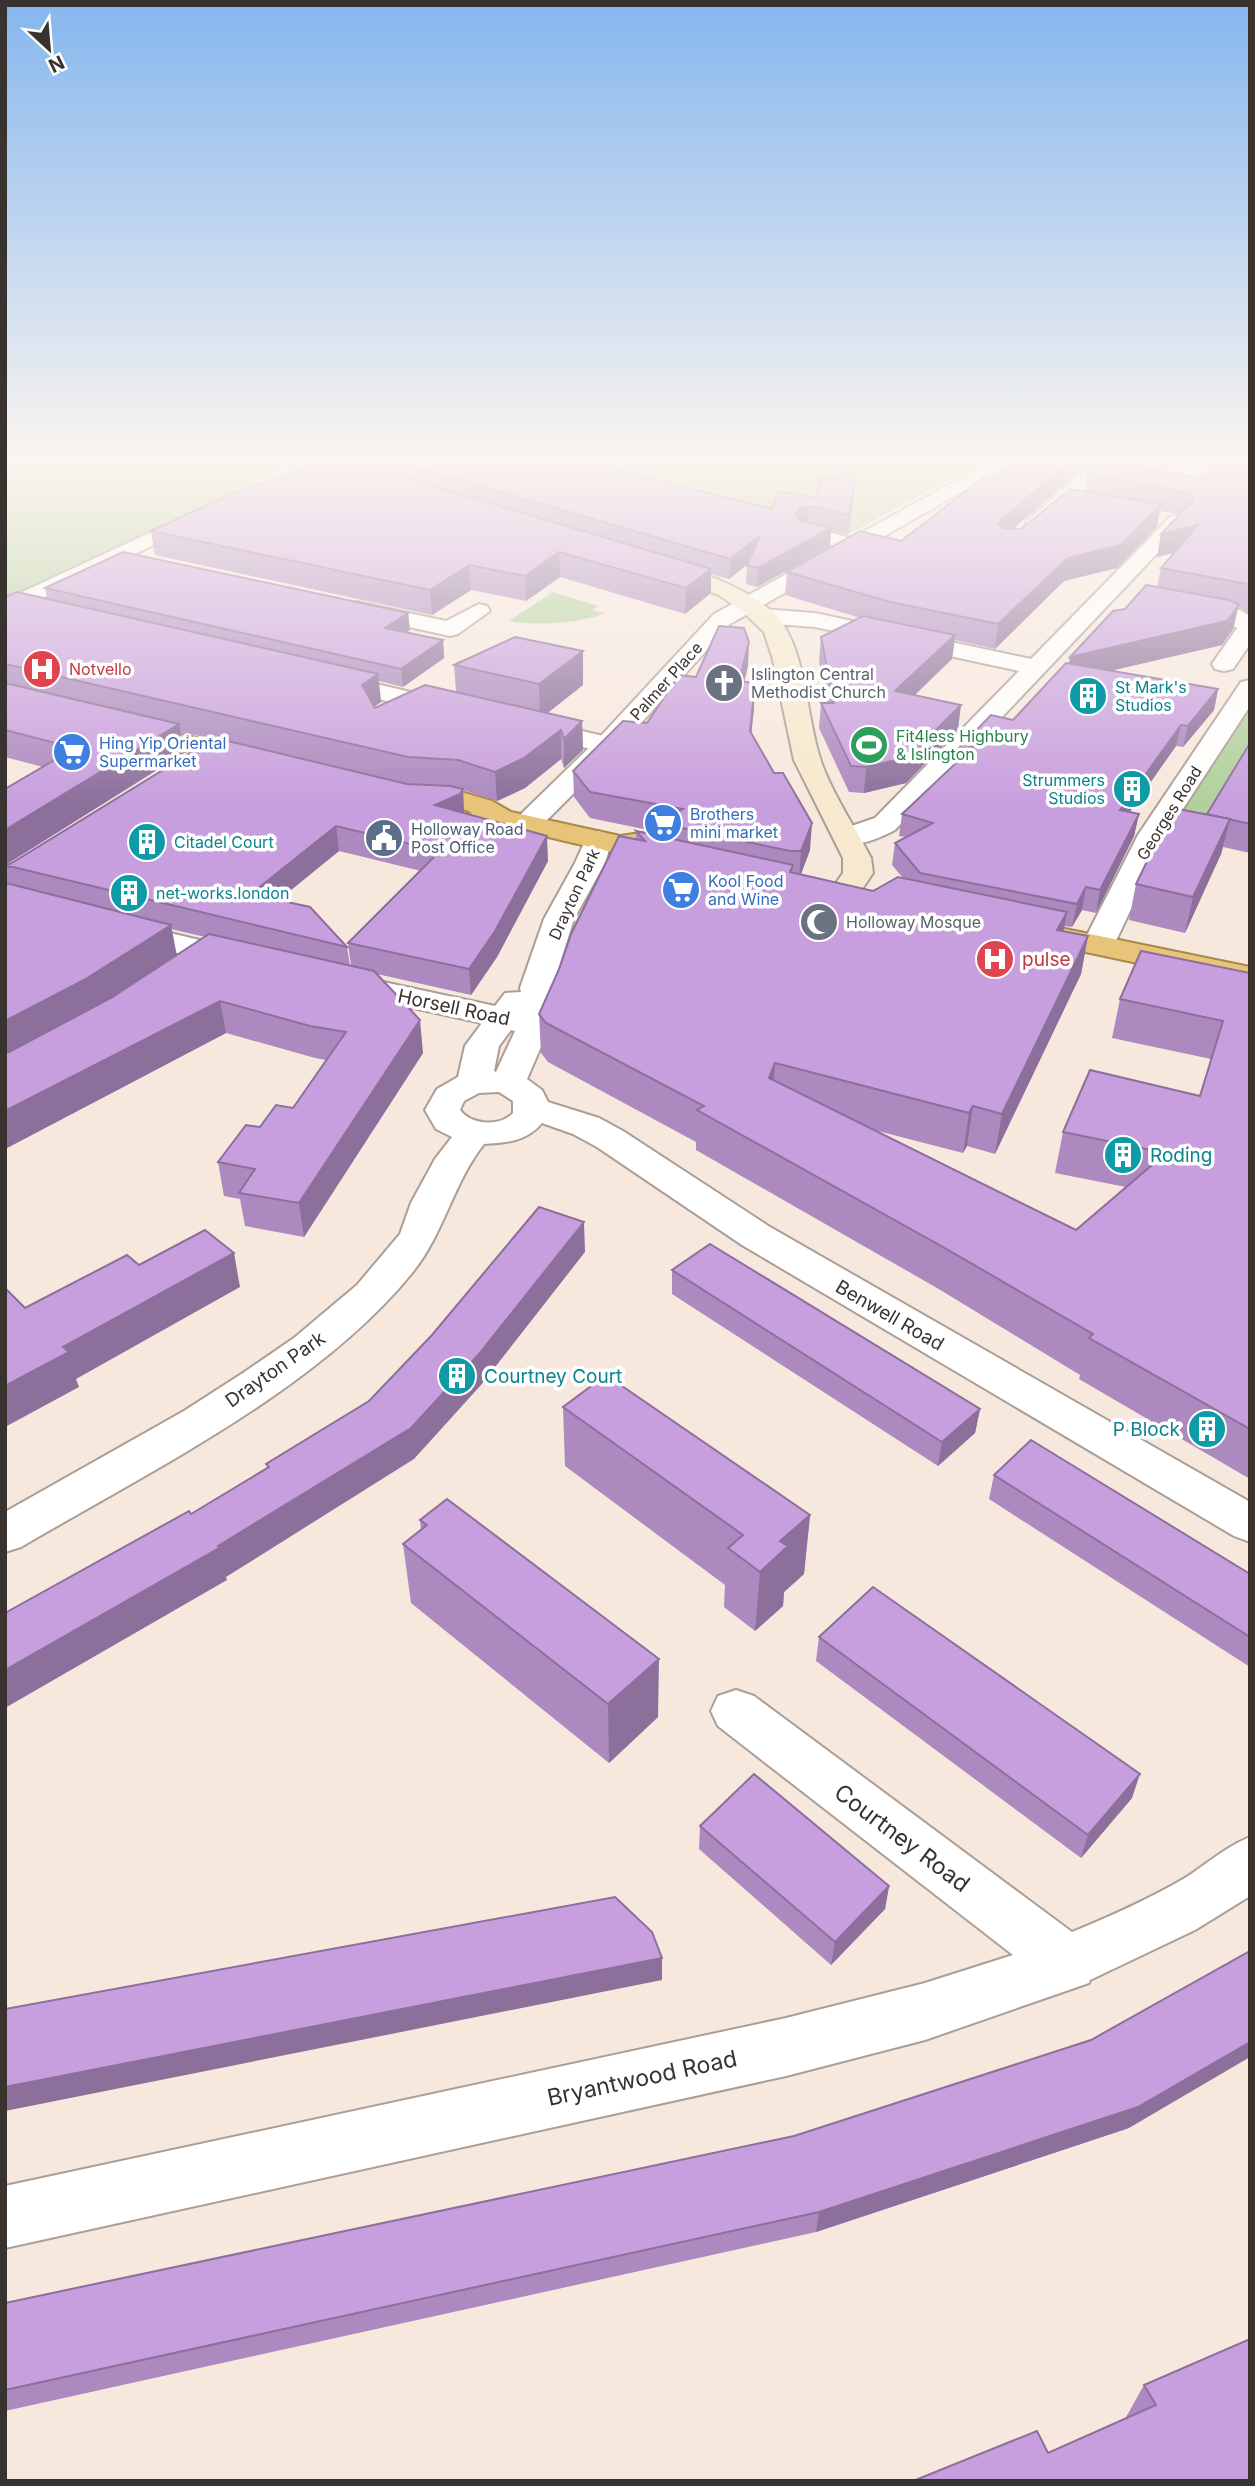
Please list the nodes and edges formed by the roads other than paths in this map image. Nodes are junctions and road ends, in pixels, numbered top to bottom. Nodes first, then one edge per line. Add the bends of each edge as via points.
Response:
1 (81, 573) edge
2 (676, 573) edge
3 (814, 573) edge
4 (1127, 573) edge
5 (1106, 595) junction
6 (1136, 597) edge
7 (1164, 602) edge
8 (333, 603) edge
9 (8, 608) edge
10 (479, 611) dead end
11 (755, 611) junction
12 (50, 615) edge
13 (1250, 627) edge
14 (1224, 664) dead end
15 (1035, 667) junction
16 (307, 674) edge
17 (1250, 687) edge
18 (480, 715) edge
19 (505, 721) edge
20 (109, 724) edge
21 (607, 745) junction
22 (213, 750) junction
23 (270, 764) edge
24 (186, 768) edge
25 (384, 791) edge
26 (515, 821) junction
27 (847, 837) junction
28 (609, 842) junction
29 (684, 859) edge
30 (839, 891) edge
31 (94, 923) edge
32 (1002, 925) edge
33 (1098, 945) junction
34 (209, 952) junction
35 (273, 967) edge
36 (177, 973) edge
37 (312, 976) edge
38 (1250, 976) edge
39 (536, 988) junction
40 (502, 1018) junction
41 (535, 1024) junction
42 (505, 1092) junction
43 (474, 1133) junction
44 (1250, 1524) edge
45 (5, 1534) edge
46 (736, 1711) dead end
47 (1250, 1862) edge
48 (1069, 1964) junction
49 (5, 2217) edge

1 - 9 street
2 - 11 main road via 718,586
3 - 11 street, Palmer Place
4 - 5 street
5 - 6 street
5 - 15 street
7 - 13 street via 1232,615
8 - 10 street via 450,629
9 - 12 street
11 - 15 street
11 - 21 street, Palmer Place via 716,624
11 - 27 main road via 775,630 781,644 807,760
13 - 14 street
15 - 27 street via 885,824
16 - 18 street
17 - 33 street, Georges Road via 1152,835
19 - 21 street
20 - 22 highway
21 - 26 street, Palmer Place
22 - 23 highway
22 - 24 street
25 - 26 highway via 425,800 434,812
26 - 28 highway
27 - 30 main road via 860,867
28 - 29 highway via 641,842
28 - 39 street, Drayton Park via 590,863 559,919
31 - 34 street
32 - 33 highway
33 - 38 highway
34 - 35 street
34 - 36 street
37 - 40 street, Horsell Road
39 - 40 street via 513,1002
39 - 41 street, Drayton Park via 543,1005
40 - 41 street, Horsell Road
40 - 42 street via 482,1046 480,1065
41 - 42 street, Drayton Park
42 - 43 street, Drayton Park via 526,1120 510,1129
42 - 43 street via 450,1096 444,1104 449,1121
42 - 44 street, Benwell Road via 603,1134 756,1237
43 - 45 street, Drayton Park via 453,1159 418,1236 371,1296 258,1384
46 - 48 street, Courtney Road
47 - 48 street, Bryantwood Road via 1195,1904
48 - 49 street, Bryantwood Road via 984,1994 816,2041

